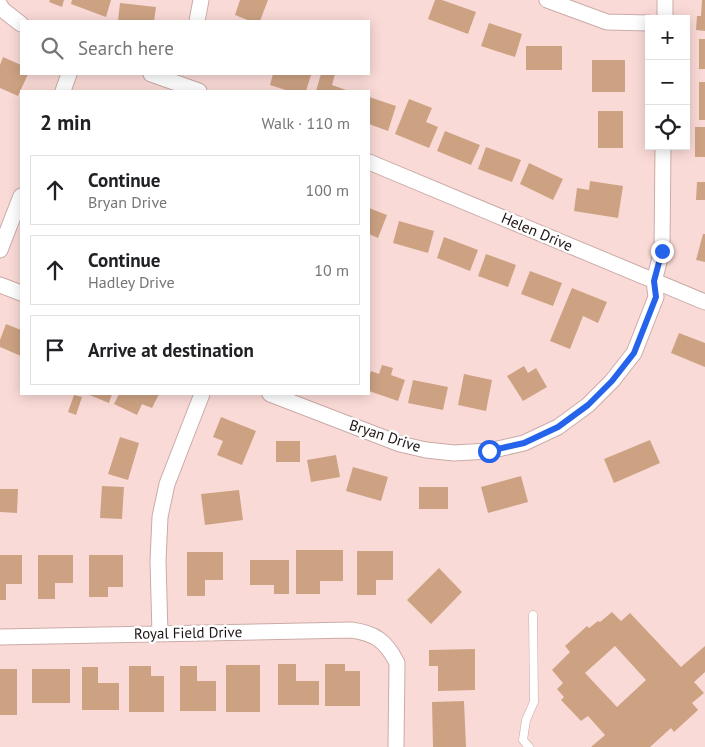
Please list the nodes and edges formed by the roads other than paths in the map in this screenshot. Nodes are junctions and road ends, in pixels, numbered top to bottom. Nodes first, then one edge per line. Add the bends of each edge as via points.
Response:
1 (201, 0) edge
2 (547, 0) edge
3 (665, 0) edge
4 (0, 4) edge
5 (665, 15) edge
6 (196, 20) edge
7 (20, 23) edge
8 (645, 23) edge
9 (70, 75) edge
10 (158, 75) edge
11 (184, 79) edge
12 (63, 90) edge
13 (198, 90) edge
14 (663, 150) edge
15 (370, 162) edge
16 (20, 199) edge
17 (0, 250) edge
18 (654, 281) junction
19 (0, 285) edge
20 (20, 293) edge
21 (705, 302) edge
22 (202, 395) edge
23 (273, 395) edge
24 (533, 615) dead end
25 (160, 634) junction
26 (0, 637) edge
27 (396, 747) edge
28 (529, 747) edge

1 - 6 street
2 - 8 street via 607,22
3 - 5 street
4 - 7 street
9 - 12 street
10 - 11 street
11 - 13 street
14 - 18 street, Bryan Drive via 662,251
15 - 18 street, Helen Drive
16 - 17 street
18 - 21 street, Helen Drive
18 - 23 street, Bryan Drive via 656,297 634,353 612,381 588,405 558,427 524,443 480,452 426,450 400,444
19 - 20 street
22 - 25 street via 167,484 160,517
24 - 28 lane via 534,702 526,720 523,740
25 - 26 street, Royal Field Drive
25 - 27 street, Royal Field Drive via 351,630 375,636 392,652 397,662

